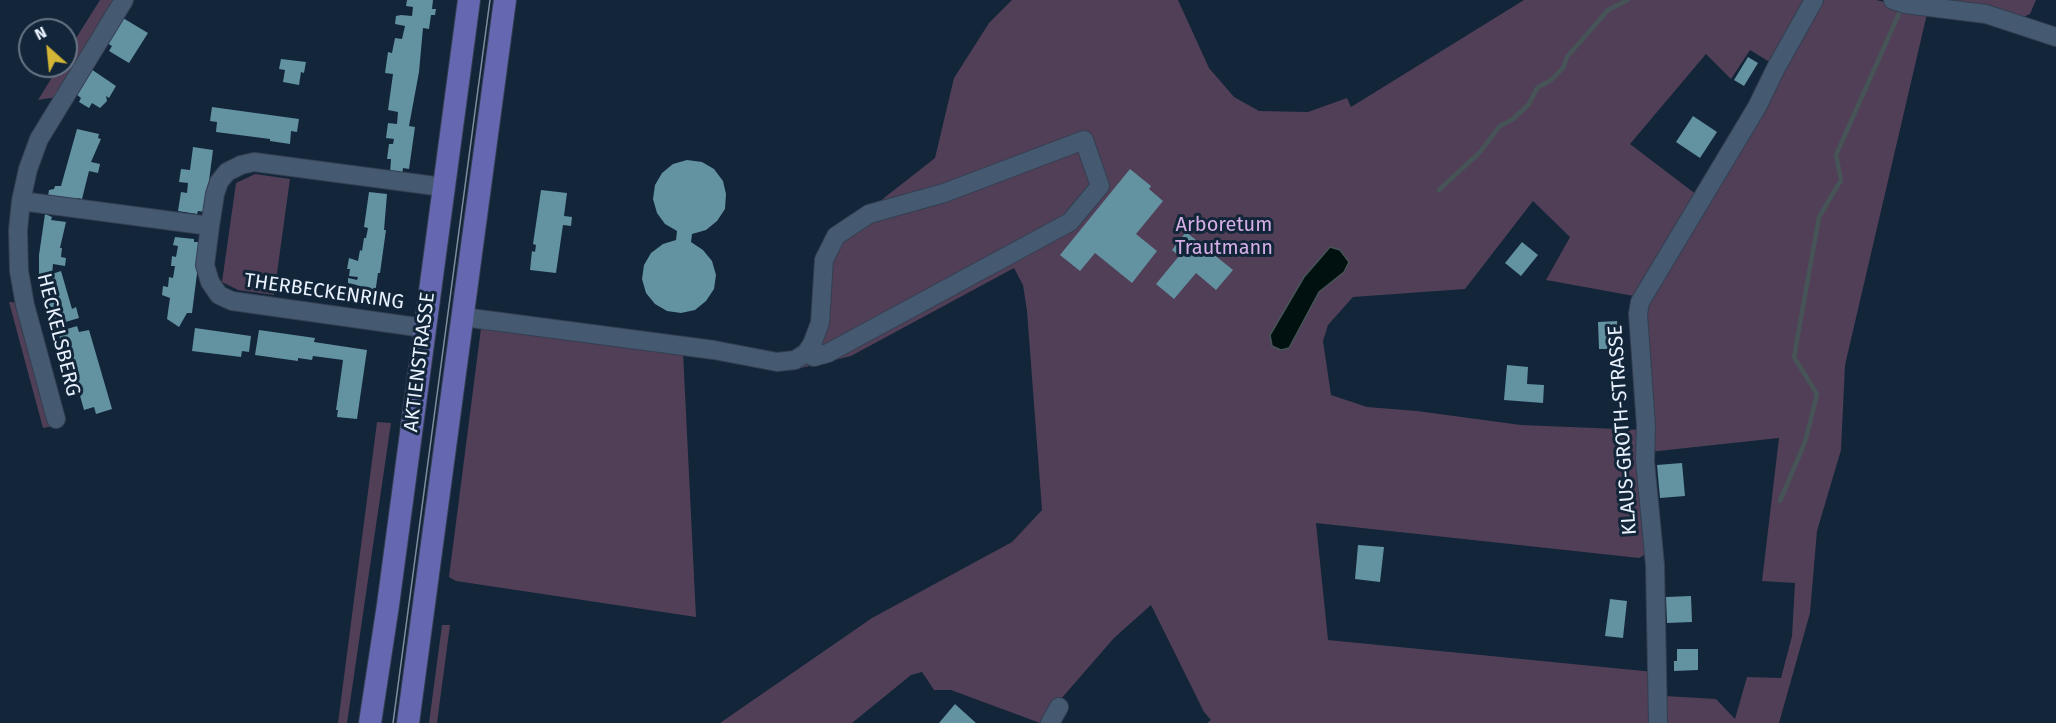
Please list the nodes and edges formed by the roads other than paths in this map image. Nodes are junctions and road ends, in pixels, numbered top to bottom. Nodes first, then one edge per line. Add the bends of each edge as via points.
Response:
1 (124, 0) edge
2 (469, 0) edge
3 (505, 0) edge
4 (1814, 0) edge
5 (1893, 0) edge
6 (2056, 37) edge
7 (443, 187) junction
8 (21, 201) junction
9 (210, 226) junction
10 (462, 317) junction
11 (424, 328) junction
12 (806, 352) junction
13 (56, 419) dead end
14 (1059, 707) dead end
15 (370, 723) edge
16 (408, 723) edge
17 (1050, 723) edge
18 (1658, 723) edge

1 - 8 street, HECKELSBERG via 39,138
2 - 7 main road, AKTIENSTRASSE
3 - 10 main road, AKTIENSTRASSE
4 - 18 street, KLAUS-GROTH-STRASSE via 1757,107 1640,302 1645,461 1655,565
5 - 6 street via 1986,14
7 - 9 street, THERBECKENRING via 254,162 227,172 219,182
7 - 11 main road, AKTIENSTRASSE
8 - 9 street
8 - 13 street, HECKELSBERG via 19,271
9 - 11 street, THERBECKENRING via 205,265 219,295 232,301
10 - 12 street, AKTIENSTRASSE via 777,362 795,360
10 - 16 main road, AKTIENSTRASSE
11 - 15 main road, AKTIENSTRASSE
12 - 12 street, AKTIENSTRASSE via 820,323 824,260 836,236 869,214 944,193 1084,140 1100,186 1070,222 828,352 814,357
14 - 17 street

